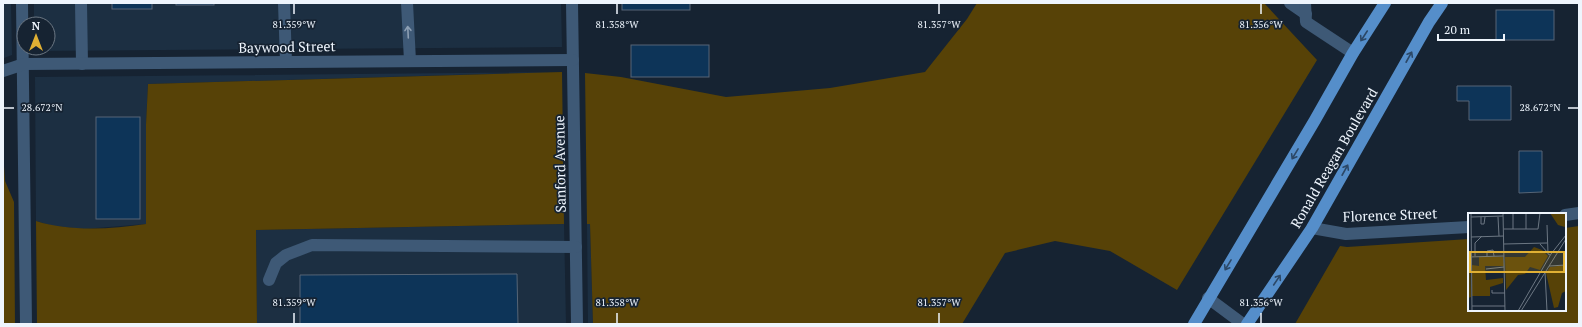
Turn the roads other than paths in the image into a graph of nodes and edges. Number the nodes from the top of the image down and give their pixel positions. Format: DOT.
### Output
graph roads {
  1 [pos="22,3"];
  2 [pos="81,3"];
  3 [pos="284,3"];
  4 [pos="407,3"];
  5 [pos="572,3"];
  6 [pos="1290,3"];
  7 [pos="1386,3"];
  8 [pos="1442,3"];
  9 [pos="1306,8"];
  10 [pos="1353,54"];
  11 [pos="573,60"];
  12 [pos="410,61"];
  13 [pos="286,62"];
  14 [pos="24,64"];
  15 [pos="82,64"];
  16 [pos="3,71"];
  17 [pos="1579,213"];
  18 [pos="1566,215"];
  19 [pos="1468,226"];
  20 [pos="1312,228"];
  21 [pos="576,247"];
  22 [pos="269,280"];
  23 [pos="1208,298"];
  24 [pos="26,324"];
  25 [pos="577,324"];
  26 [pos="1194,324"];
  27 [pos="1243,324"];
  28 [pos="1247,324"];
  1 -- 14 [label="street"];
  2 -- 15 [label="street"];
  3 -- 13 [label="street"];
  12 -- 4 [label="street, one-way"];
  5 -- 11 [label="street, Sanford Avenue"];
  6 -- 9 [label="street"];
  7 -- 10 [label="main road, one-way"];
  20 -- 8 [label="main road, Ronald Reagan Boulevard, one-way"];
  9 -- 10 [label="street"];
  10 -- 23 [label="main road, one-way"];
  11 -- 12 [label="street, Baywood Street"];
  11 -- 21 [label="street, Sanford Avenue"];
  12 -- 13 [label="street, Baywood Street"];
  13 -- 15 [label="street, Baywood Street"];
  14 -- 15 [label="street, Baywood Street"];
  14 -- 16 [label="street, Baywood Street"];
  14 -- 24 [label="street"];
  17 -- 18 [label="street"];
  19 -- 20 [label="street, Florence Street"];
  28 -- 20 [label="main road, Ronald Reagan Boulevard, one-way"];
  21 -- 22 [label="street"];
  21 -- 25 [label="street, Sanford Avenue"];
  23 -- 26 [label="main road"];
  23 -- 27 [label="street"];
}
